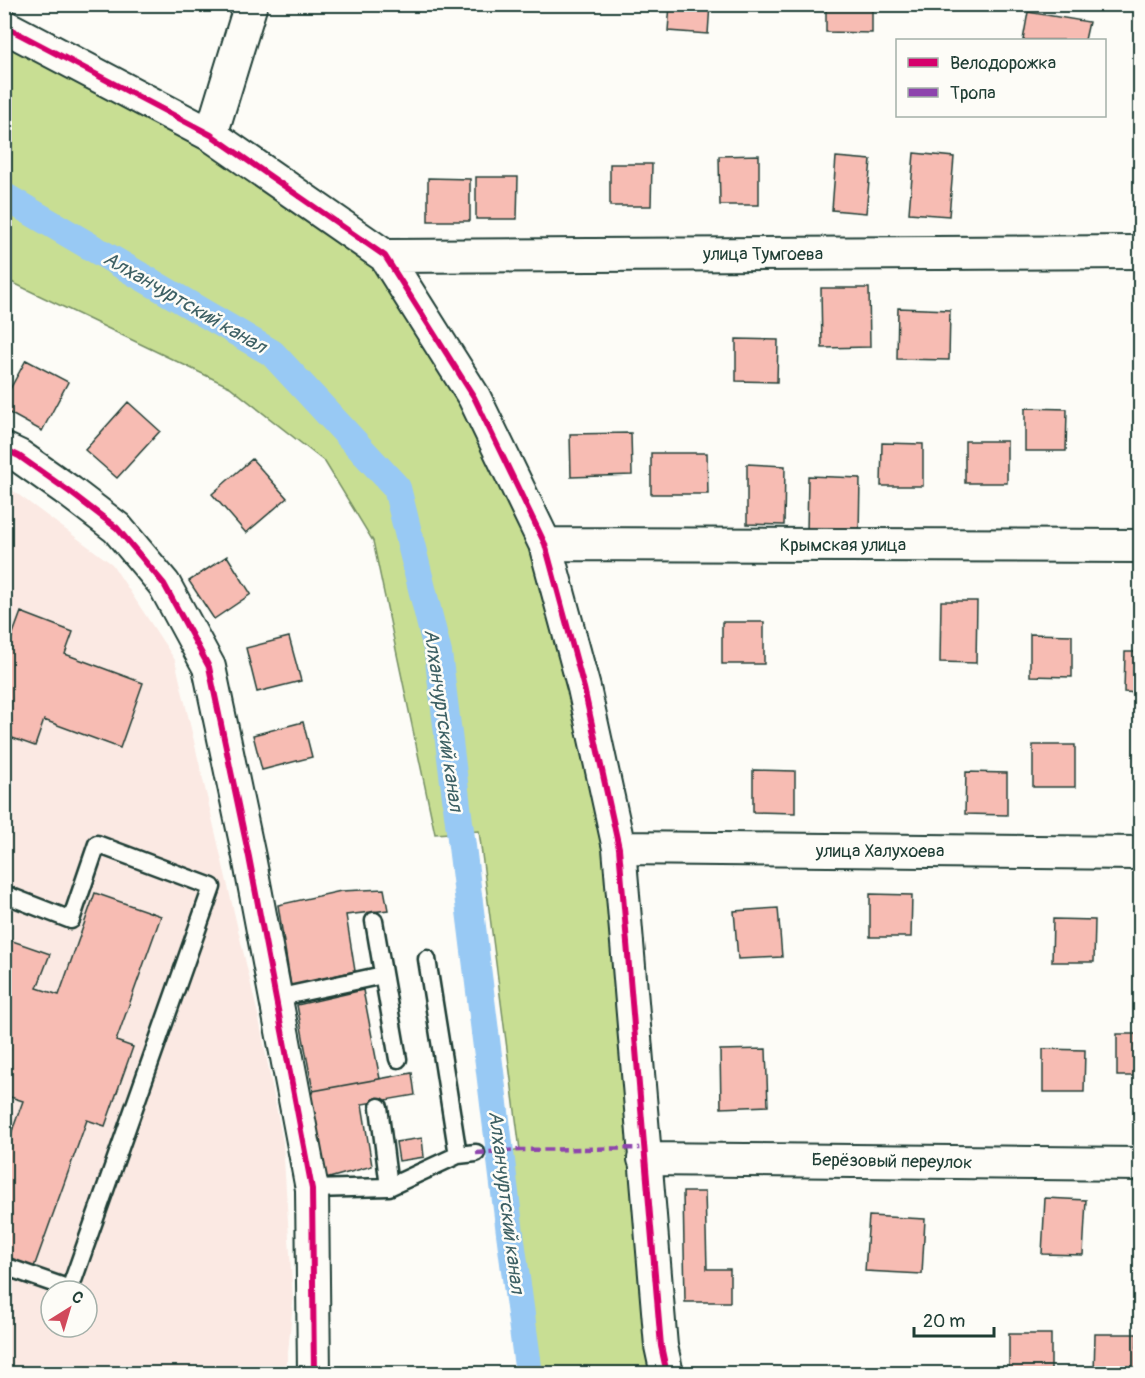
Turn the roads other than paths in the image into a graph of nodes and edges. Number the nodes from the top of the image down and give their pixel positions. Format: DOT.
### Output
graph roads {
  1 [pos="251,4"];
  2 [pos="4,26"];
  3 [pos="211,135"];
  4 [pos="1140,252"];
  5 [pos="385,256"];
  6 [pos="4,449"];
  7 [pos="545,544"];
  8 [pos="1140,546"];
  9 [pos="619,848"];
  10 [pos="1140,853"];
  11 [pos="4,894"];
  12 [pos="374,921"];
  13 [pos="427,959"];
  14 [pos="383,975"];
  15 [pos="276,998"];
  16 [pos="398,1059"];
  17 [pos="380,1107"];
  18 [pos="476,1153"];
  19 [pos="458,1155"];
  20 [pos="644,1159"];
  21 [pos="1140,1164"];
  22 [pos="389,1187"];
  23 [pos="312,1189"];
  24 [pos="4,1266"];
  25 [pos="314,1374"];
  26 [pos="667,1374"];
  1 -- 3 [label="street"];
  2 -- 3 [label="street"];
  3 -- 5 [label="street"];
  4 -- 5 [label="street, улица Тумгоева"];
  5 -- 7 [label="street"];
  6 -- 15 [label="street"];
  7 -- 8 [label="street, Крымская улица"];
  7 -- 9 [label="street"];
  9 -- 10 [label="street, улица Халухоева"];
  9 -- 20 [label="street"];
  11 -- 24 [label="lane"];
  12 -- 14 [label="lane"];
  13 -- 19 [label="lane"];
  14 -- 15 [label="lane"];
  14 -- 16 [label="lane"];
  15 -- 23 [label="street"];
  17 -- 22 [label="lane"];
  18 -- 19 [label="lane"];
  19 -- 22 [label="lane"];
  20 -- 21 [label="street, Берёзовый переулок"];
  20 -- 26 [label="street"];
  22 -- 23 [label="lane"];
  23 -- 25 [label="street"];
}
